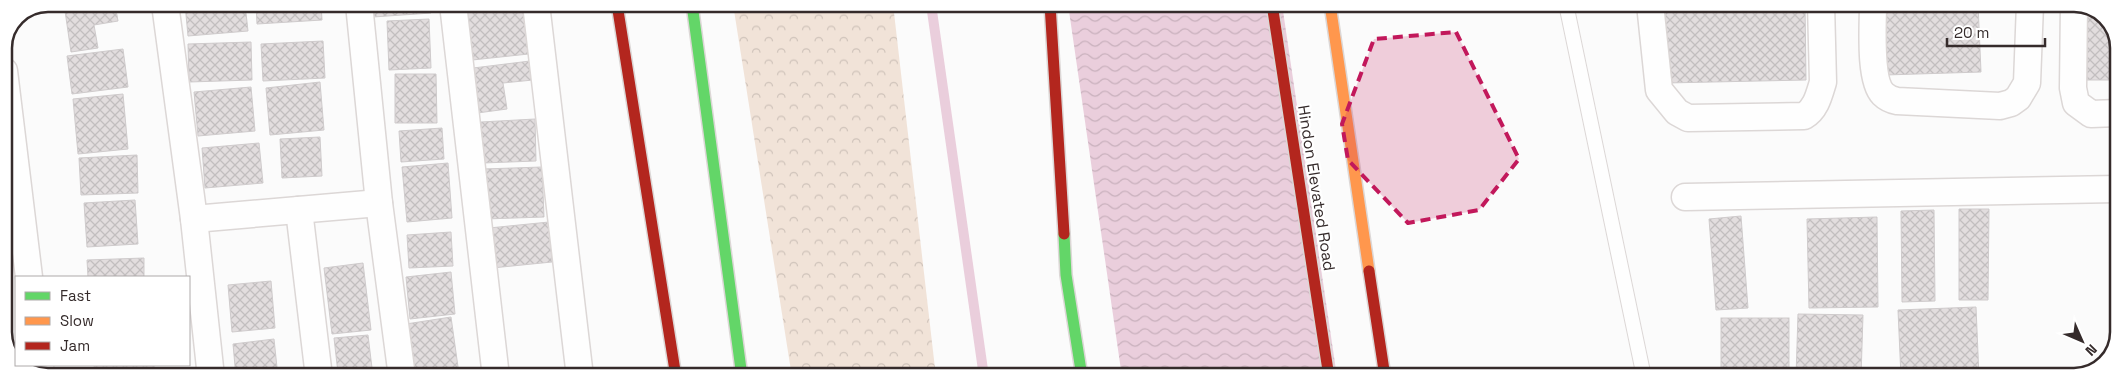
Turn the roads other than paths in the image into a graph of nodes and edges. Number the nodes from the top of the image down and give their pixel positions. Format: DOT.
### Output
graph roads {
  1 [pos="166,13"];
  2 [pos="360,13"];
  3 [pos="454,13"];
  4 [pos="537,13"];
  5 [pos="618,13"];
  6 [pos="693,13"];
  7 [pos="1051,13"];
  8 [pos="1273,13"];
  9 [pos="1331,13"];
  10 [pos="1568,13"];
  11 [pos="1651,13"];
  12 [pos="1821,13"];
  13 [pos="1873,13"];
  14 [pos="2030,13"];
  15 [pos="2074,13"];
  16 [pos="2109,113"];
  17 [pos="12,140"];
  18 [pos="2109,189"];
  19 [pos="1686,197"];
  20 [pos="379,203"];
  21 [pos="299,210"];
  22 [pos="194,219"];
  23 [pos="29,276"];
  24 [pos="210,368"];
  25 [pos="318,368"];
  26 [pos="401,368"];
  27 [pos="495,368"];
  28 [pos="579,368"];
  29 [pos="675,368"];
  30 [pos="741,368"];
  31 [pos="1081,368"];
  32 [pos="1328,368"];
  33 [pos="1384,368"];
  34 [pos="1642,368"];
  1 -- 22 [label="street"];
  2 -- 20 [label="street"];
  3 -- 27 [label="street"];
  4 -- 28 [label="street"];
  5 -- 29 [label="main road"];
  6 -- 30 [label="main road"];
  7 -- 31 [label="main road"];
  8 -- 32 [label="main road, Hindon Elevated Road"];
  9 -- 33 [label="main road"];
  10 -- 34 [label="lane"];
  11 -- 12 [label="street"];
  13 -- 14 [label="street"];
  15 -- 16 [label="street"];
  17 -- 23 [label="street"];
  18 -- 19 [label="street"];
  20 -- 21 [label="street"];
  20 -- 26 [label="street"];
  21 -- 22 [label="street"];
  21 -- 25 [label="street"];
  22 -- 24 [label="street"];
}
